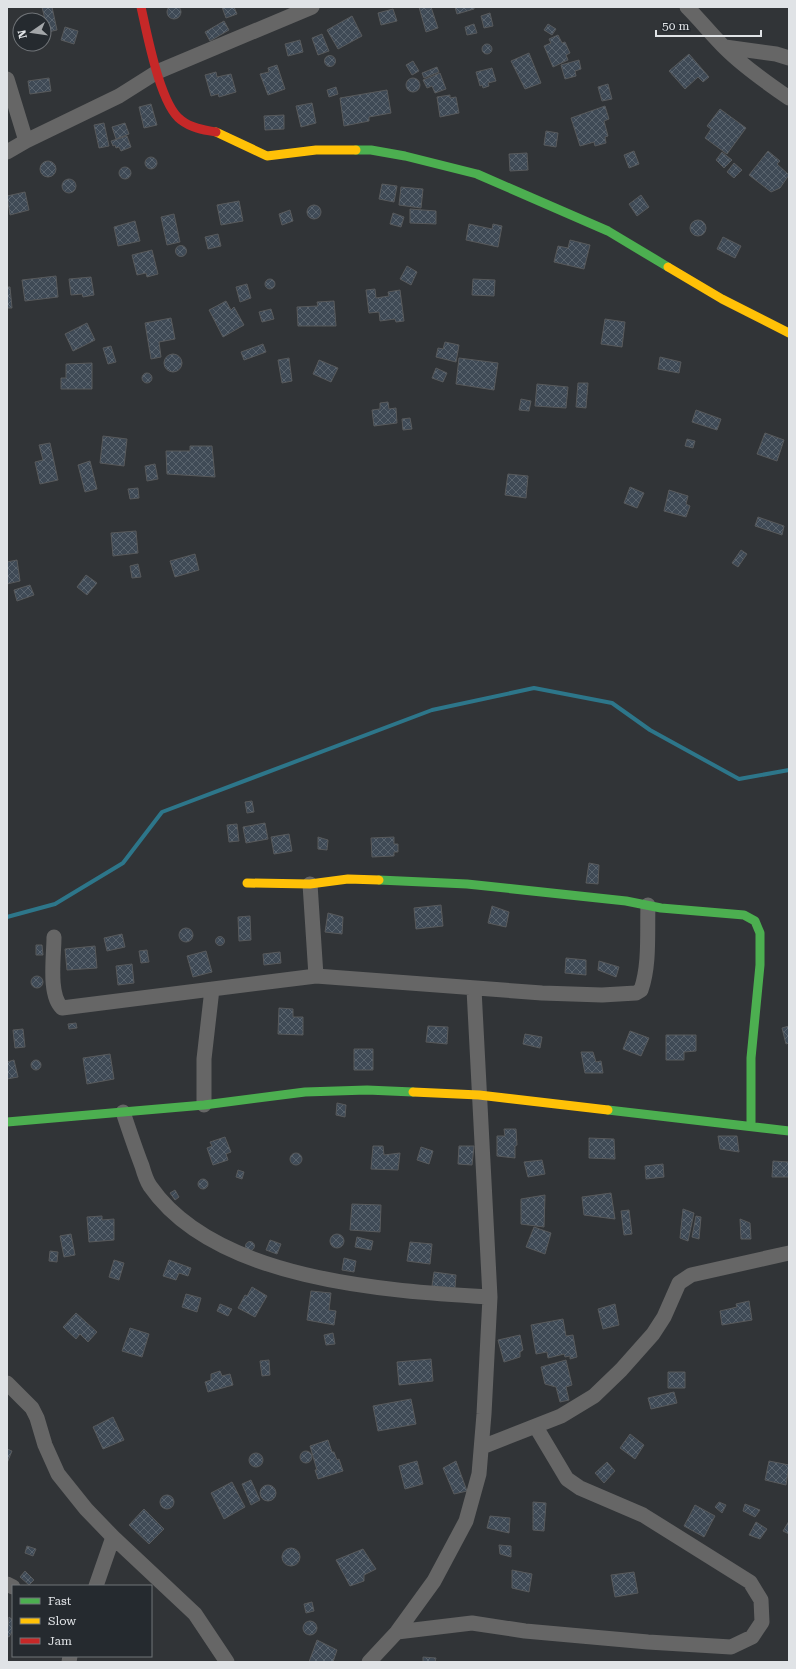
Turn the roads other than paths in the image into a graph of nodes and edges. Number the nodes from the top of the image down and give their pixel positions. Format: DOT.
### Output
graph roads {
  1 [pos="140,7"];
  2 [pos="312,7"];
  3 [pos="686,7"];
  4 [pos="725,48"];
  5 [pos="789,58"];
  6 [pos="156,72"];
  7 [pos="7,79"];
  8 [pos="789,98"];
  9 [pos="26,141"];
  10 [pos="7,152"];
  11 [pos="789,333"];
  12 [pos="247,883"];
  13 [pos="310,884"];
  14 [pos="648,905"];
  15 [pos="54,937"];
  16 [pos="316,976"];
  17 [pos="212,989"];
  18 [pos="474,989"];
  19 [pos="479,1095"];
  20 [pos="204,1105"];
  21 [pos="123,1112"];
  22 [pos="7,1122"];
  23 [pos="751,1126"];
  24 [pos="789,1131"];
  25 [pos="789,1253"];
  26 [pos="490,1297"];
  27 [pos="7,1383"];
  28 [pos="536,1427"];
  29 [pos="482,1447"];
  30 [pos="113,1537"];
  31 [pos="96,1585"];
  32 [pos="397,1632"];
  33 [pos="227,1662"];
  34 [pos="369,1662"];
  1 -- 6 [label="street"];
  2 -- 6 [label="street"];
  3 -- 4 [label="street"];
  4 -- 5 [label="street"];
  4 -- 8 [label="street"];
  6 -- 9 [label="street"];
  6 -- 11 [label="street"];
  7 -- 9 [label="street"];
  9 -- 10 [label="street"];
  12 -- 13 [label="street"];
  13 -- 14 [label="street"];
  13 -- 16 [label="street"];
  14 -- 18 [label="street"];
  14 -- 23 [label="street"];
  15 -- 17 [label="street"];
  16 -- 17 [label="street"];
  16 -- 18 [label="street"];
  17 -- 20 [label="street"];
  18 -- 19 [label="street"];
  19 -- 20 [label="street"];
  19 -- 23 [label="street"];
  19 -- 26 [label="street"];
  20 -- 21 [label="street"];
  21 -- 22 [label="street"];
  21 -- 26 [label="street"];
  23 -- 24 [label="street"];
  25 -- 28 [label="street"];
  26 -- 29 [label="street"];
  27 -- 30 [label="street"];
  28 -- 29 [label="street"];
  28 -- 32 [label="street"];
  29 -- 32 [label="street"];
  30 -- 31 [label="street"];
  30 -- 33 [label="street"];
  32 -- 34 [label="street"];
}
